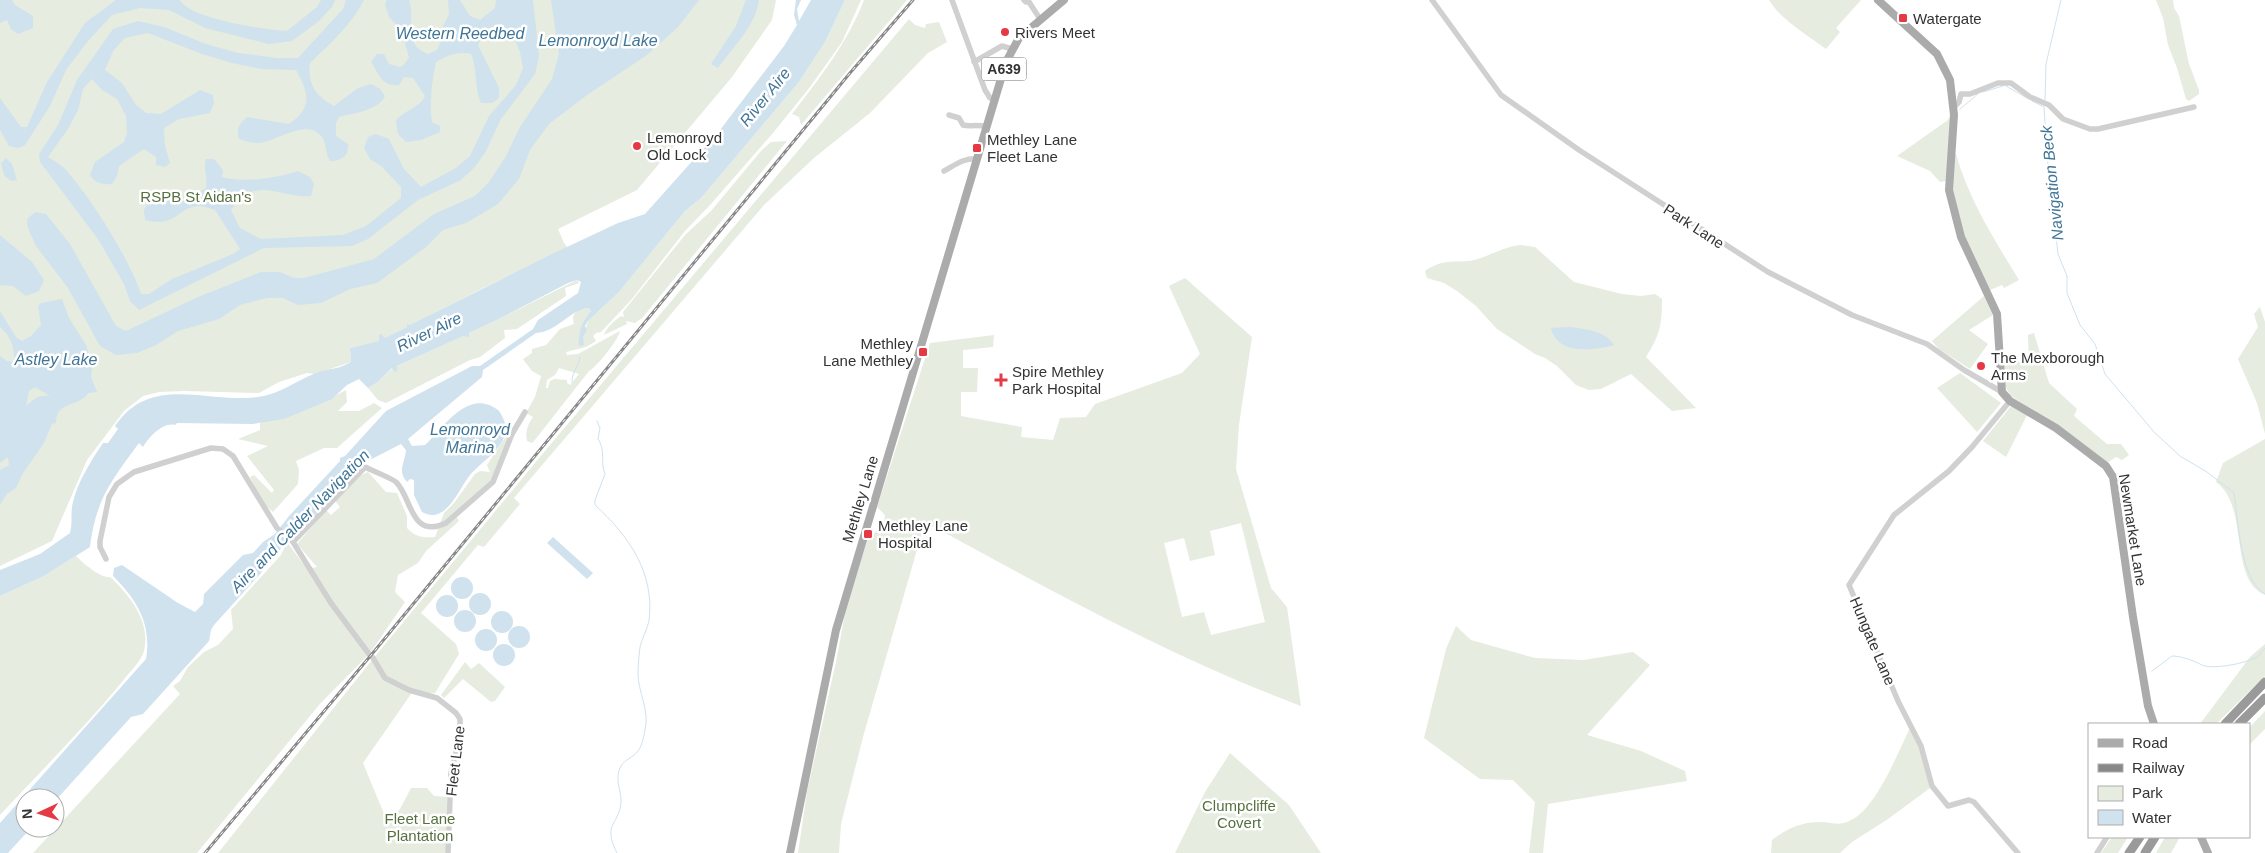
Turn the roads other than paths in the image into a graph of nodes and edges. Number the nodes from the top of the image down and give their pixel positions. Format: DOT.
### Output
graph roads {
  1 [pos="952,0"];
  2 [pos="1024,0"];
  3 [pos="1064,0"];
  4 [pos="1432,0"];
  5 [pos="1878,0"];
  6 [pos="1040,19"];
  7 [pos="1012,48"];
  8 [pos="974,62"];
  9 [pos="1952,88"];
  10 [pos="1961,94"];
  11 [pos="995,99"];
  12 [pos="2194,107"];
  13 [pos="1953,108"];
  14 [pos="949,115"];
  15 [pos="987,128"];
  16 [pos="978,160"];
  17 [pos="944,171"];
  18 [pos="2002,392"];
  19 [pos="2010,401"];
  20 [pos="525,412"];
  21 [pos="291,540"];
  22 [pos="106,558"];
  23 [pos="2265,682"];
  24 [pos="2265,698"];
  25 [pos="2154,723"];
  26 [pos="2226,723"];
  27 [pos="2240,723"];
  28 [pos="2106,838"];
  29 [pos="2139,838"];
  30 [pos="2154,838"];
  31 [pos="2201,838"];
  32 [pos="448,853"];
  33 [pos="790,853"];
  34 [pos="2018,853"];
  35 [pos="2097,853"];
  36 [pos="2129,853"];
  37 [pos="2145,853"];
  38 [pos="2208,853"];
  1 -- 8 [label="street"];
  2 -- 6 [label="street"];
  3 -- 6 [label="main road, A639"];
  4 -- 18 [label="street, Park Lane"];
  5 -- 9 [label="main road"];
  6 -- 7 [label="main road, A639"];
  7 -- 8 [label="street"];
  7 -- 11 [label="main road, A639"];
  8 -- 11 [label="street"];
  9 -- 10 [label="street"];
  9 -- 13 [label="main road"];
  10 -- 12 [label="street"];
  10 -- 13 [label="street"];
  11 -- 15 [label="main road, A639"];
  13 -- 18 [label="main road"];
  14 -- 15 [label="street"];
  15 -- 16 [label="main road, A639"];
  16 -- 17 [label="street"];
  16 -- 33 [label="main road, Methley Lane / A639"];
  18 -- 19 [label="main road, Newmarket Lane"];
  19 -- 25 [label="main road, Newmarket Lane"];
  19 -- 34 [label="street, Hungate Lane"];
  20 -- 21 [label="street"];
  21 -- 22 [label="street, Fleet Lane"];
  21 -- 32 [label="street, Fleet Lane"];
  23 -- 26 [label="highway"];
  24 -- 27 [label="highway"];
  28 -- 35 [label="street"];
  29 -- 36 [label="highway"];
  30 -- 37 [label="highway"];
  31 -- 38 [label="main road"];
}
